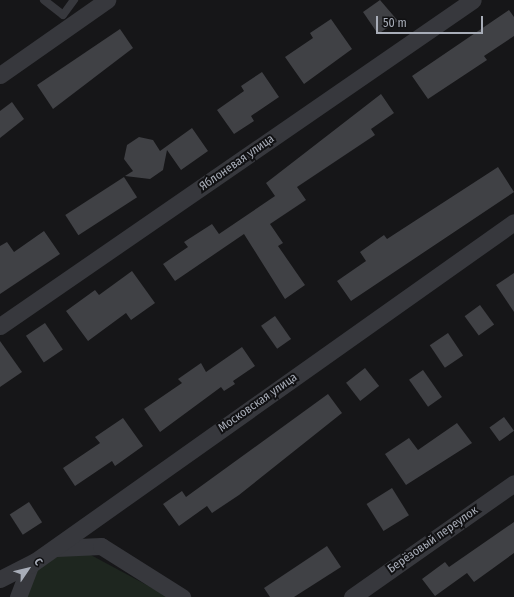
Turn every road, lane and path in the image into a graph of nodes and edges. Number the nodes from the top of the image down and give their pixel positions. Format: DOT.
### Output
graph roads {
  1 [pos="44,0"];
  2 [pos="74,0"];
  3 [pos="107,0"];
  4 [pos="473,0"];
  5 [pos="0,75"];
  6 [pos="514,222"];
  7 [pos="0,326"];
  8 [pos="514,483"];
  9 [pos="30,564"];
  10 [pos="0,579"];
  11 [pos="18,597"];
  12 [pos="182,597"];
  13 [pos="352,597"];
  1 -- 2 [label="lane"];
  3 -- 5 [label="street"];
  4 -- 7 [label="street, Яблоневая улица"];
  6 -- 9 [label="street, Московская улица"];
  8 -- 13 [label="street, Берёзовый переулок"];
  9 -- 10 [label="street"];
  9 -- 11 [label="street"];
  9 -- 12 [label="street"];
}
